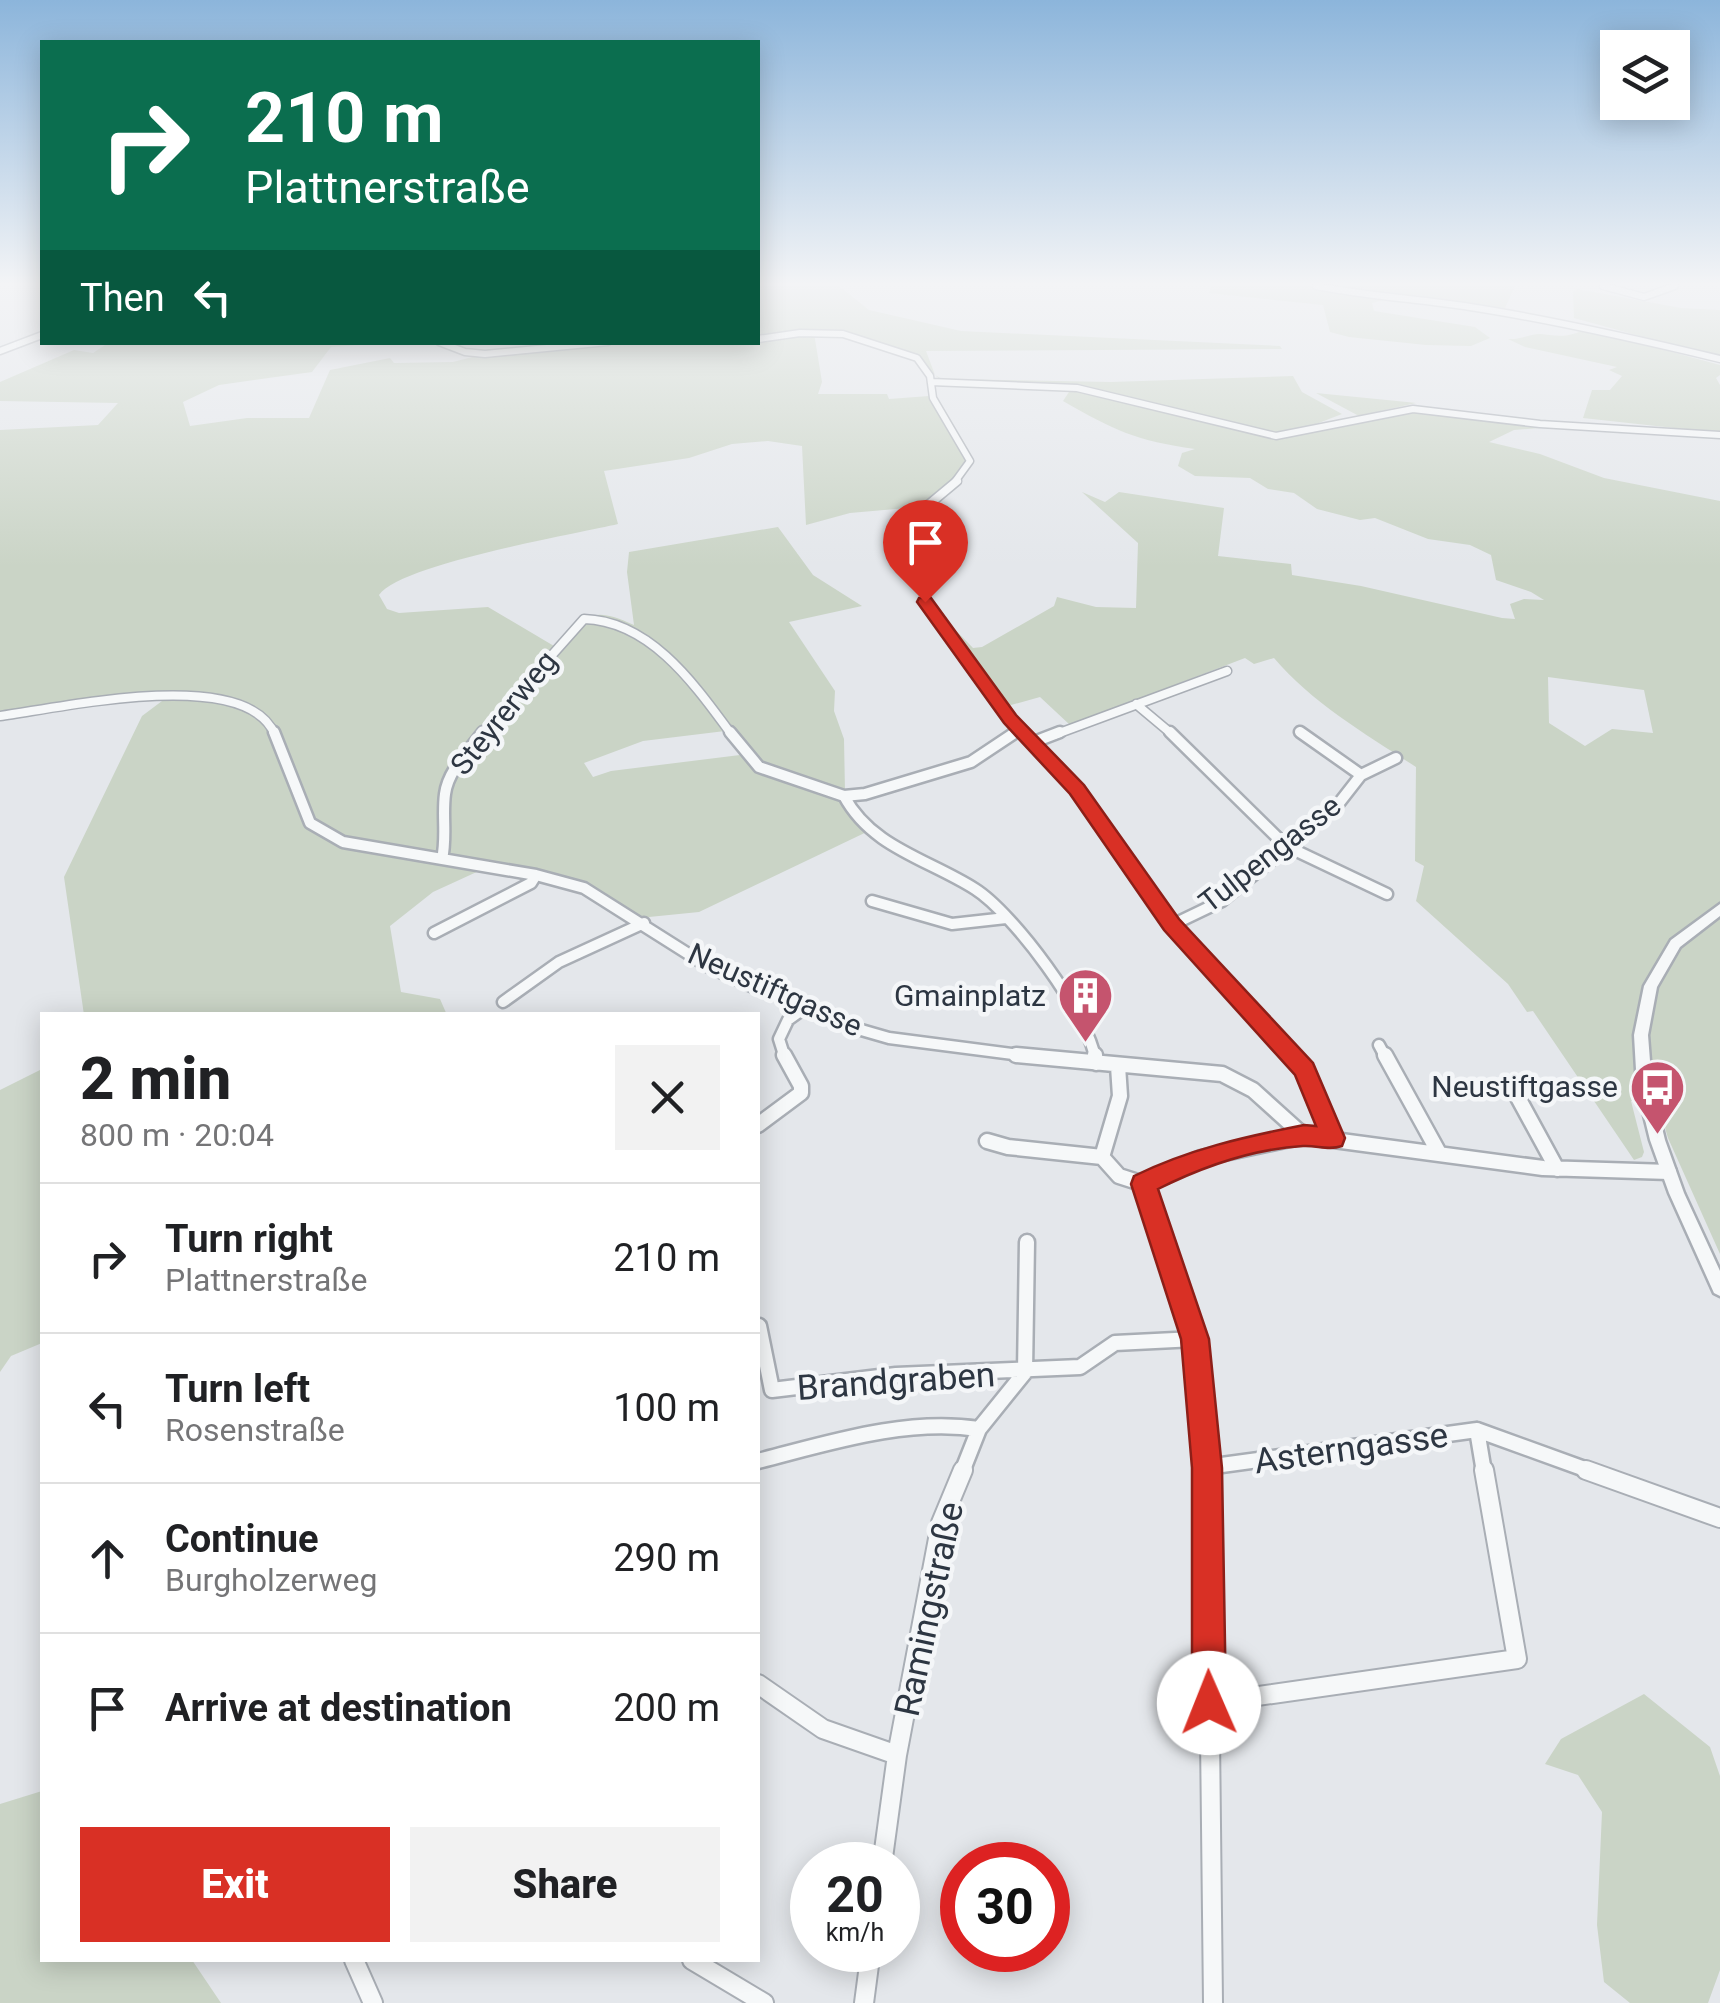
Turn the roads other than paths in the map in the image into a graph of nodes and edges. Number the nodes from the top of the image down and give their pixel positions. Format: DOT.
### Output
graph roads {
  1 [pos="931,382"];
  2 [pos="1720,435"];
  3 [pos="1227,671"];
  4 [pos="1136,704"];
  5 [pos="0,716"];
  6 [pos="1019,730"];
  7 [pos="1300,732"];
  8 [pos="1034,742"];
  9 [pos="1396,758"];
  10 [pos="1361,774"];
  11 [pos="844,796"];
  12 [pos="1286,846"];
  13 [pos="442,859"];
  14 [pos="536,875"];
  15 [pos="1386,894"];
  16 [pos="872,901"];
  17 [pos="1720,909"];
  18 [pos="1006,918"];
  19 [pos="644,923"];
  20 [pos="1172,925"];
  21 [pos="434,933"];
  22 [pos="503,1002"];
  23 [pos="806,1007"];
  24 [pos="1380,1045"];
  25 [pos="1096,1064"];
  26 [pos="1118,1066"];
  27 [pos="1515,1092"];
  28 [pos="760,1124"];
  29 [pos="1304,1136"];
  30 [pos="1333,1138"];
  31 [pos="987,1141"];
  32 [pos="1439,1153"];
  33 [pos="1102,1157"];
  34 [pos="1557,1169"];
  35 [pos="1670,1172"];
  36 [pos="1144,1184"];
  37 [pos="1026,1242"];
  38 [pos="1720,1288"];
  39 [pos="760,1331"];
  40 [pos="1195,1339"];
  41 [pos="1025,1372"];
  42 [pos="979,1428"];
  43 [pos="1477,1430"];
  44 [pos="760,1461"];
  45 [pos="1207,1468"];
  46 [pos="1720,1518"];
  47 [pos="760,1685"];
  48 [pos="1209,1703"];
  49 [pos="897,1755"];
  50 [pos="885,1842"];
  51 [pos="355,1962"];
  52 [pos="695,1962"];
  53 [pos="868,1972"];
  54 [pos="374,2003"];
  55 [pos="764,2003"];
  56 [pos="864,2003"];
  57 [pos="1213,2003"];
  1 -- 2 [label="street"];
  1 -- 6 [label="street"];
  3 -- 4 [label="street"];
  4 -- 8 [label="street"];
  4 -- 12 [label="street"];
  5 -- 13 [label="street"];
  6 -- 8 [label="street"];
  6 -- 11 [label="street"];
  7 -- 10 [label="street, Tulpengasse"];
  8 -- 20 [label="street"];
  9 -- 10 [label="street, Tulpengasse"];
  10 -- 12 [label="street, Tulpengasse"];
  11 -- 13 [label="street, Steyrerweg"];
  11 -- 18 [label="street"];
  12 -- 15 [label="street"];
  12 -- 20 [label="street, Tulpengasse"];
  13 -- 14 [label="street, Neustiftgasse"];
  14 -- 19 [label="street, Neustiftgasse"];
  14 -- 21 [label="street"];
  16 -- 18 [label="street"];
  17 -- 35 [label="street"];
  18 -- 25 [label="street"];
  19 -- 22 [label="street"];
  19 -- 23 [label="street, Neustiftgasse"];
  20 -- 30 [label="street"];
  23 -- 25 [label="street, Neustiftgasse"];
  23 -- 28 [label="street"];
  24 -- 32 [label="street"];
  25 -- 26 [label="street, Neustiftgasse"];
  26 -- 29 [label="street, Neustiftgasse"];
  26 -- 33 [label="street"];
  27 -- 34 [label="street"];
  29 -- 30 [label="street"];
  29 -- 36 [label="street"];
  30 -- 32 [label="street"];
  31 -- 33 [label="street"];
  32 -- 34 [label="street"];
  33 -- 36 [label="street"];
  34 -- 35 [label="street"];
  35 -- 38 [label="street"];
  36 -- 40 [label="street"];
  37 -- 41 [label="street"];
  39 -- 41 [label="street, Brandgraben"];
  40 -- 41 [label="street"];
  40 -- 45 [label="street"];
  41 -- 42 [label="street, Ramingstraße"];
  42 -- 44 [label="street"];
  42 -- 49 [label="street, Ramingstraße"];
  43 -- 45 [label="street, Asterngasse"];
  43 -- 46 [label="street, Asterngasse"];
  43 -- 48 [label="street"];
  45 -- 48 [label="street"];
  47 -- 49 [label="street"];
  48 -- 57 [label="street"];
  49 -- 50 [label="street, Ramingstraße"];
  51 -- 54 [label="street"];
  52 -- 55 [label="street"];
  53 -- 56 [label="street"];
}
